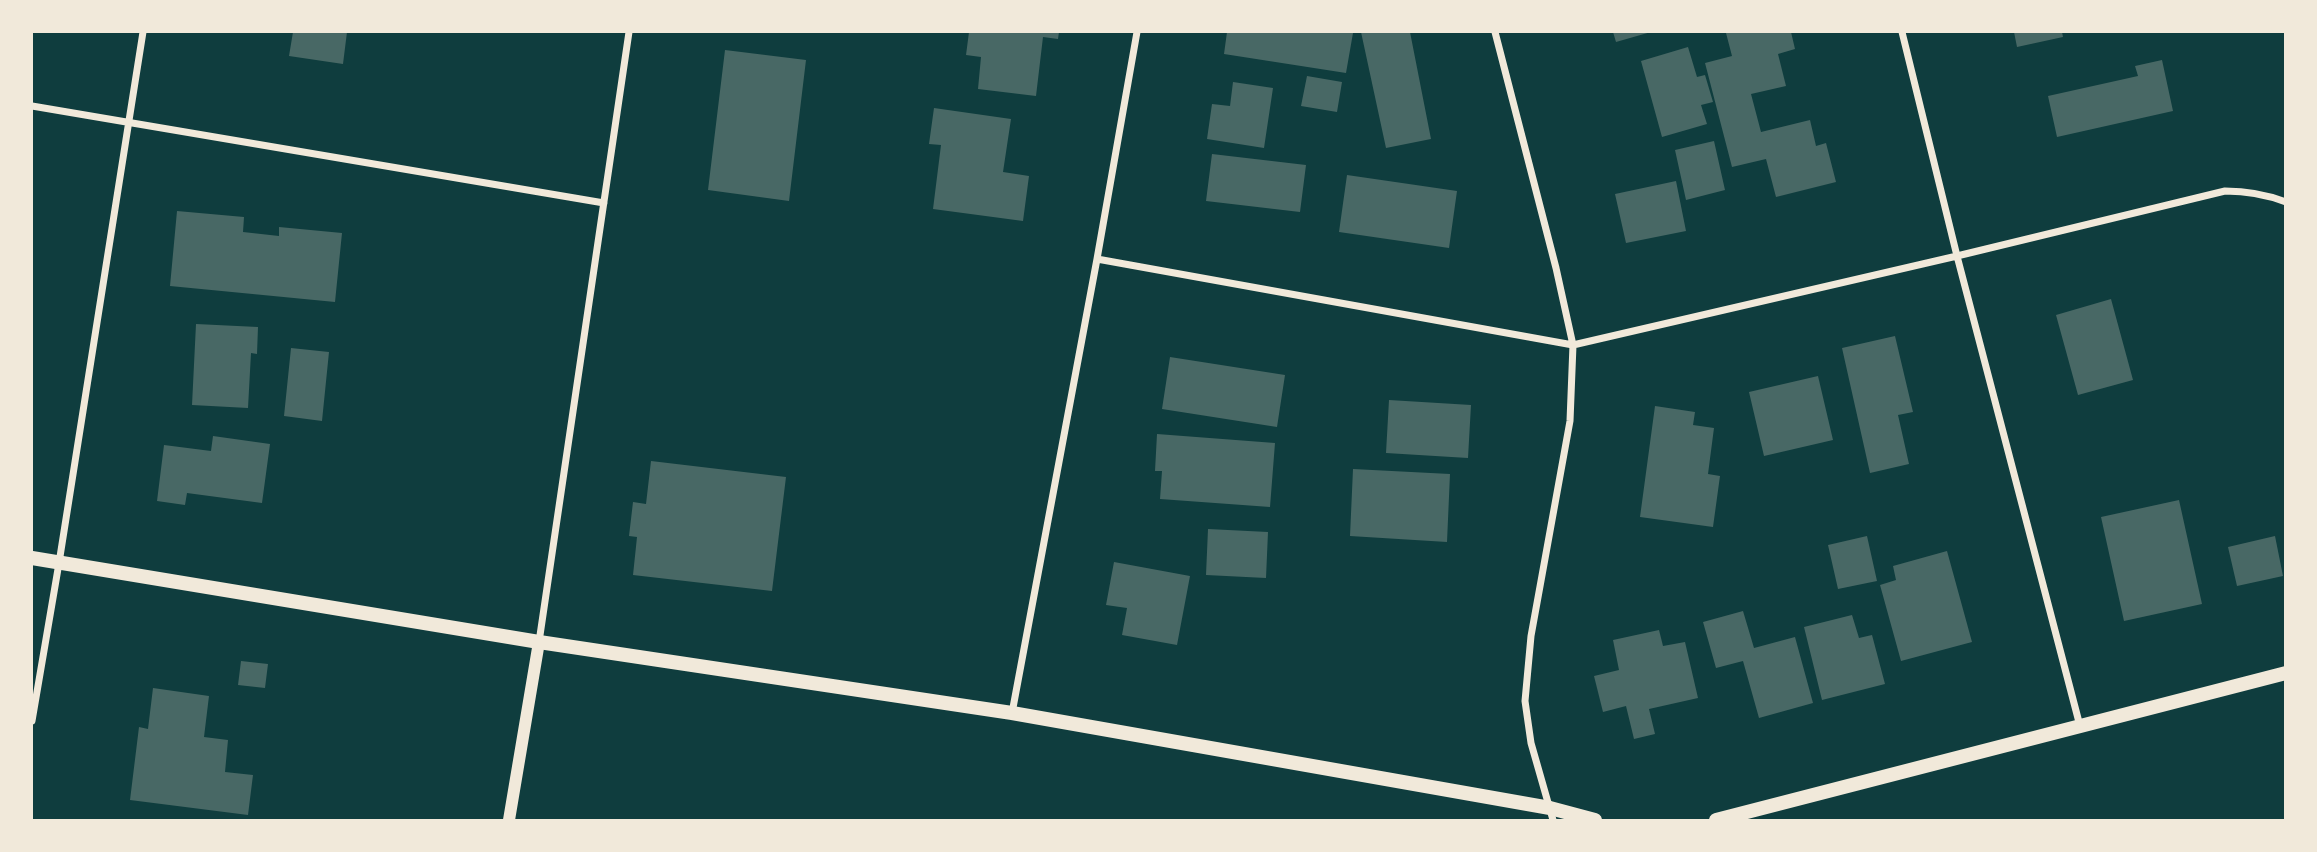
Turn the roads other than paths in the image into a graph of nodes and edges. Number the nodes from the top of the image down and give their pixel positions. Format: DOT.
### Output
graph roads {
  1 [pos="143,32"];
  2 [pos="629,32"];
  3 [pos="1137,32"];
  4 [pos="1495,32"];
  5 [pos="1902,32"];
  6 [pos="32,106"];
  7 [pos="128,122"];
  8 [pos="2286,202"];
  9 [pos="604,203"];
  10 [pos="1957,256"];
  11 [pos="1097,259"];
  12 [pos="1573,345"];
  13 [pos="32,558"];
  14 [pos="59,563"];
  15 [pos="539,642"];
  16 [pos="2286,673"];
  17 [pos="1012,713"];
  18 [pos="32,722"];
  19 [pos="2080,727"];
  20 [pos="1551,814"];
  21 [pos="509,821"];
  22 [pos="1595,821"];
  23 [pos="1716,821"];
  1 -- 7 [label="street"];
  2 -- 9 [label="street"];
  3 -- 11 [label="street"];
  4 -- 12 [label="street"];
  5 -- 10 [label="street"];
  6 -- 7 [label="street"];
  7 -- 9 [label="street"];
  7 -- 14 [label="street"];
  8 -- 10 [label="street"];
  9 -- 15 [label="street"];
  10 -- 12 [label="street"];
  10 -- 19 [label="street"];
  11 -- 12 [label="street"];
  11 -- 17 [label="street"];
  12 -- 20 [label="street"];
  13 -- 14 [label="main road"];
  14 -- 15 [label="main road"];
  14 -- 18 [label="street"];
  15 -- 17 [label="main road"];
  15 -- 21 [label="street"];
  16 -- 19 [label="main road"];
  17 -- 20 [label="main road"];
  19 -- 23 [label="main road"];
  20 -- 22 [label="main road"];
}
